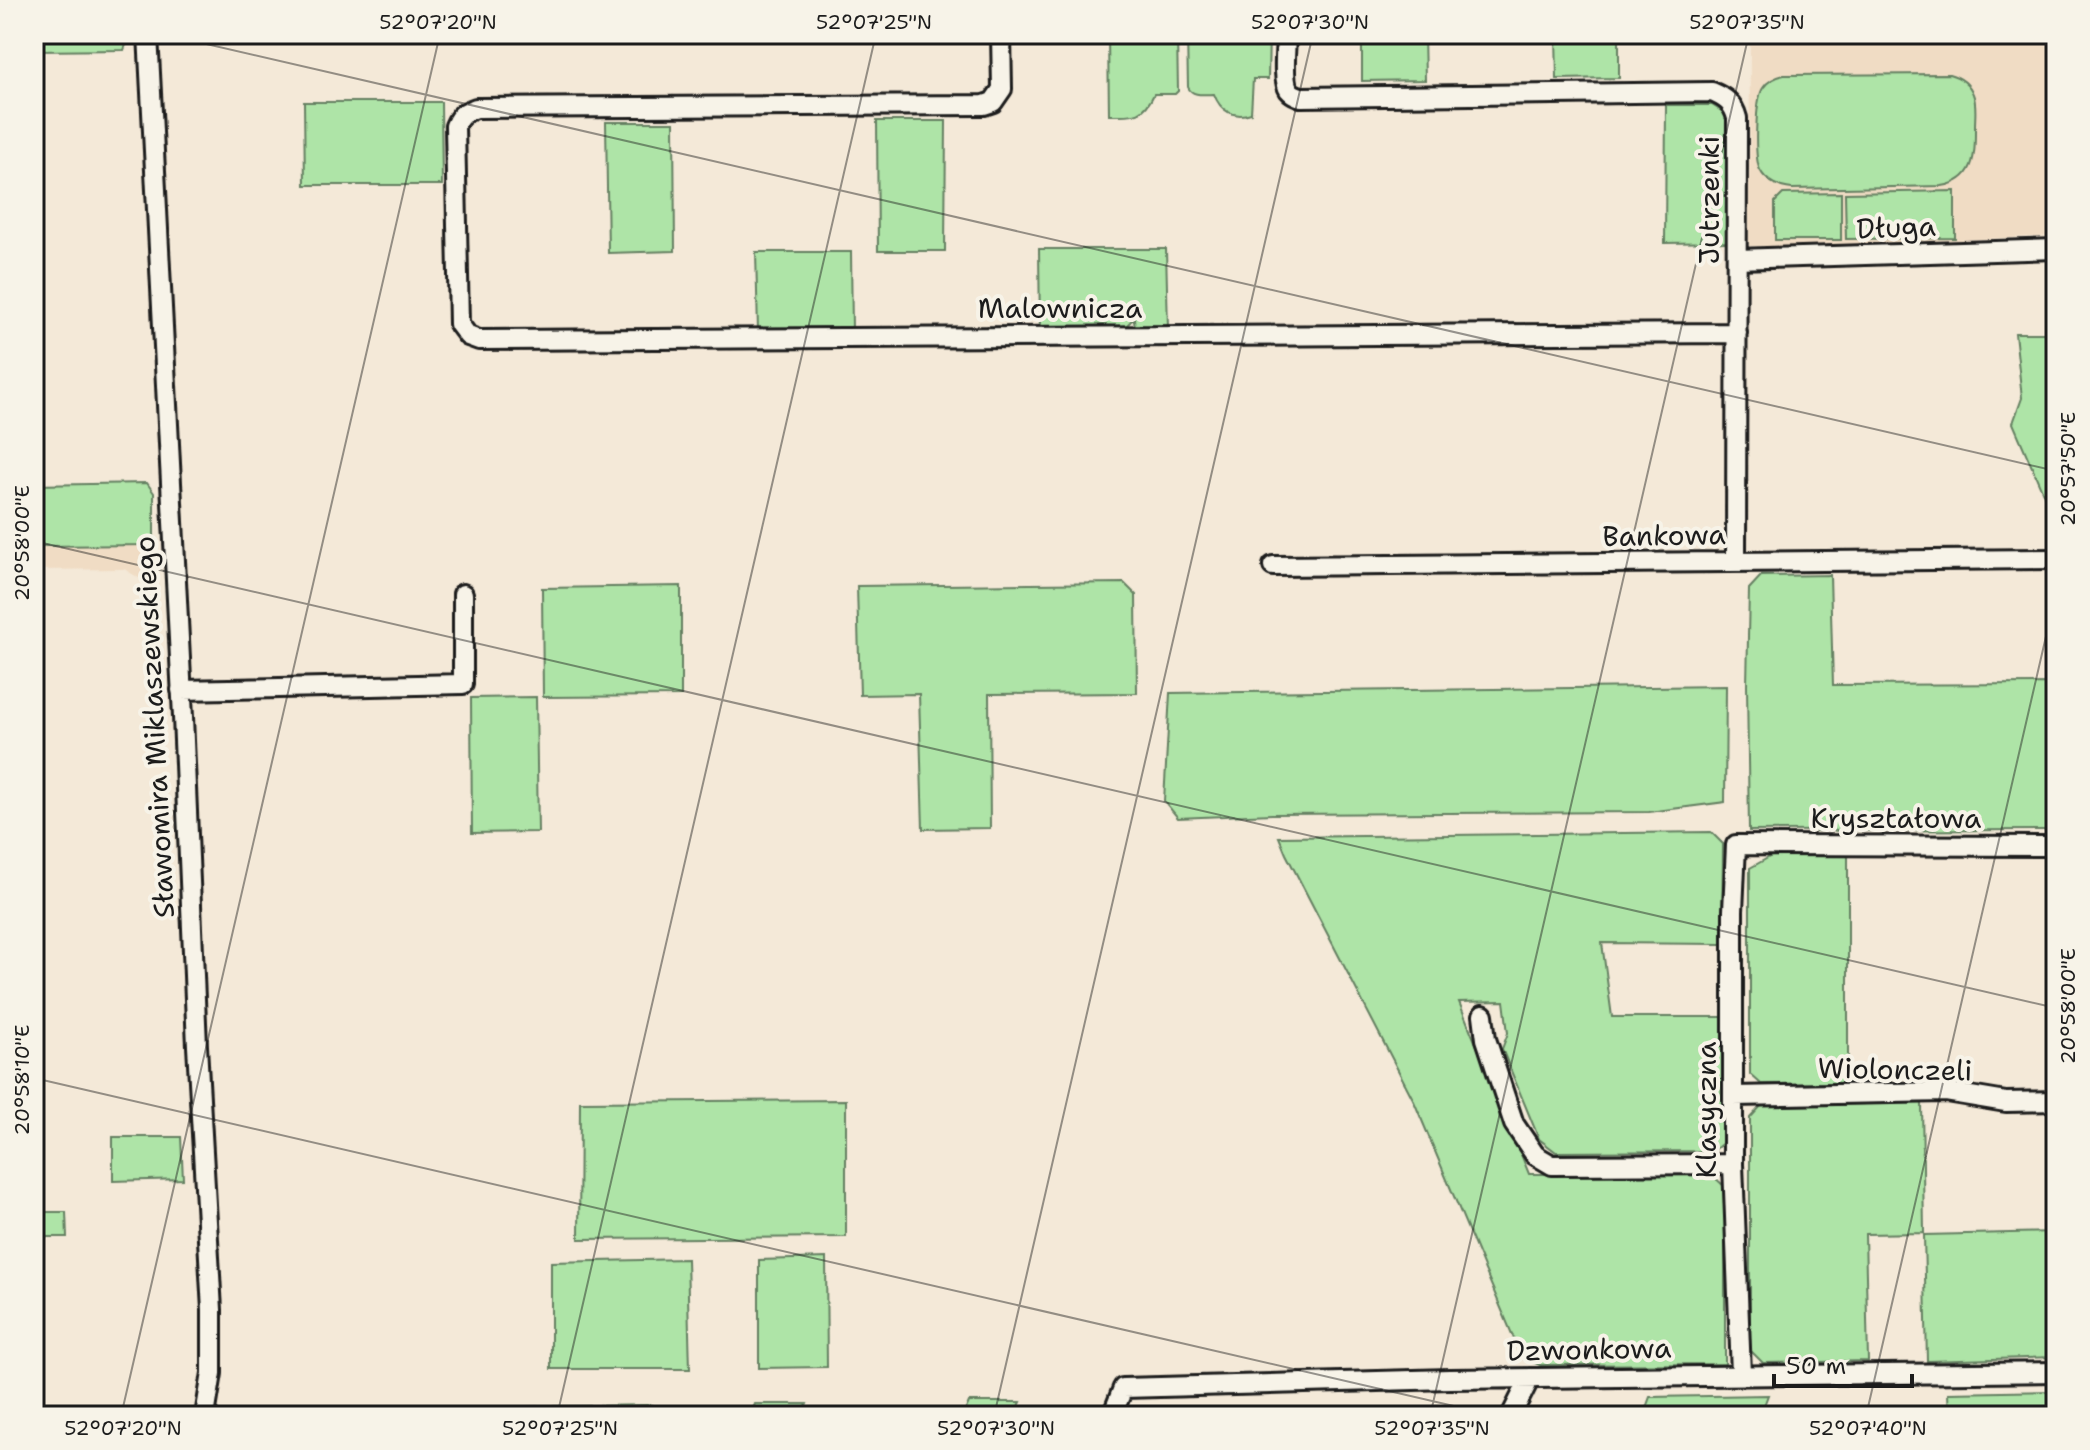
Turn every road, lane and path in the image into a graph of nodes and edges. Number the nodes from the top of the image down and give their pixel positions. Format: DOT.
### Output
graph roads {
  1 [pos="148,34"];
  2 [pos="1001,34"];
  3 [pos="1286,34"];
  4 [pos="2056,249"];
  5 [pos="1737,259"];
  6 [pos="1737,333"];
  7 [pos="2056,559"];
  8 [pos="1736,562"];
  9 [pos="1273,566"];
  10 [pos="463,594"];
  11 [pos="181,690"];
  12 [pos="1736,845"];
  13 [pos="2056,846"];
  14 [pos="1483,1015"];
  15 [pos="1733,1096"];
  16 [pos="2056,1101"];
  17 [pos="1733,1164"];
  18 [pos="2056,1372"];
  19 [pos="1741,1374"];
  20 [pos="1530,1378"];
  21 [pos="205,1416"];
  22 [pos="1112,1416"];
  23 [pos="1511,1416"];
  1 -- 11 [label="street, Sławomira Miklaszewskiego"];
  2 -- 6 [label="street, Malownicza"];
  3 -- 5 [label="street, Jutrzenki"];
  4 -- 5 [label="street, Długa"];
  5 -- 6 [label="street, Jutrzenki"];
  6 -- 8 [label="street, Jutrzenki"];
  7 -- 8 [label="street, Bankowa"];
  8 -- 9 [label="street, Bankowa"];
  10 -- 11 [label="street"];
  11 -- 21 [label="street, Sławomira Miklaszewskiego"];
  12 -- 13 [label="street, Kryształowa"];
  12 -- 15 [label="street, Klasyczna"];
  14 -- 17 [label="street"];
  15 -- 16 [label="street, Wiolonczeli"];
  15 -- 17 [label="street, Klasyczna"];
  17 -- 19 [label="street, Klasyczna"];
  18 -- 19 [label="street, Dzwonkowa"];
  19 -- 20 [label="street, Dzwonkowa"];
  20 -- 22 [label="street, Dzwonkowa"];
  20 -- 23 [label="street"];
}
